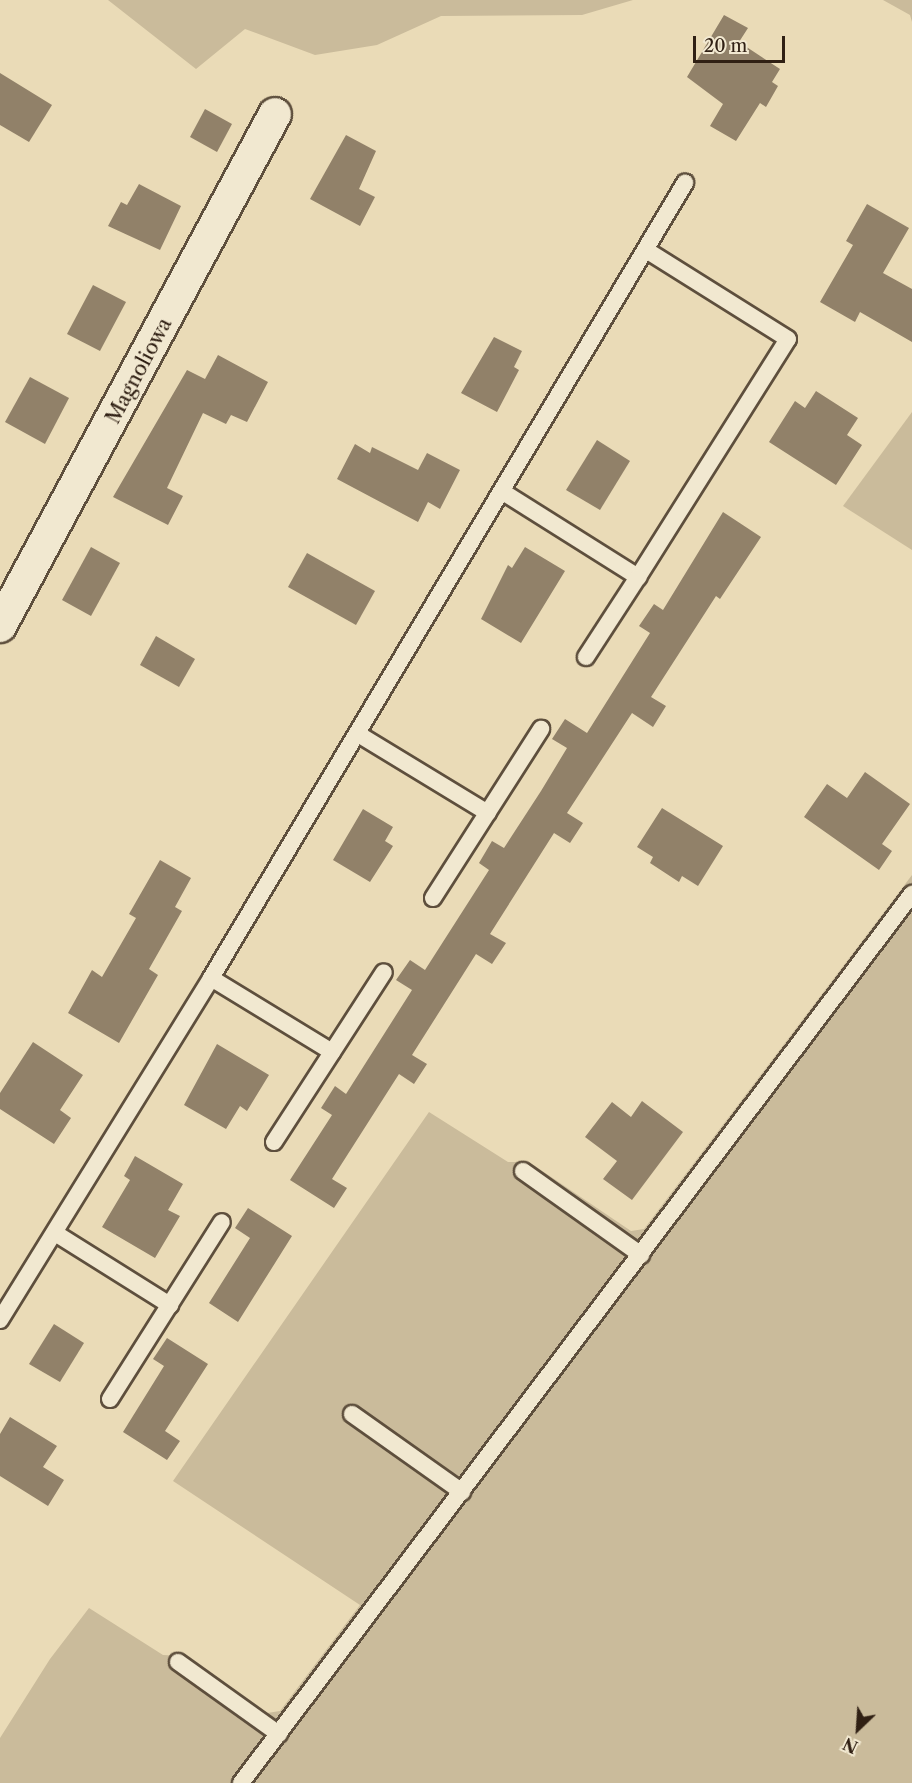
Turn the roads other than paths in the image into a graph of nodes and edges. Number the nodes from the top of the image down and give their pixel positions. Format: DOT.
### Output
graph roads {
  1 [pos="275,114"];
  2 [pos="685,183"];
  3 [pos="646,250"];
  4 [pos="503,492"];
  5 [pos="638,577"];
  6 [pos="0,626"];
  7 [pos="586,657"];
  8 [pos="541,729"];
  9 [pos="358,734"];
  10 [pos="488,813"];
  11 [pos="912,894"];
  12 [pos="433,898"];
  13 [pos="384,972"];
  14 [pos="211,978"];
  15 [pos="332,1052"];
  16 [pos="274,1142"];
  17 [pos="523,1171"];
  18 [pos="222,1222"];
  19 [pos="55,1233"];
  20 [pos="641,1255"];
  21 [pos="170,1305"];
  22 [pos="0,1320"];
  23 [pos="110,1399"];
  24 [pos="352,1414"];
  25 [pos="462,1492"];
  26 [pos="178,1662"];
  27 [pos="279,1734"];
  28 [pos="241,1783"];
  1 -- 6 [label="street, Magnoliowa"];
  2 -- 3 [label="lane"];
  3 -- 4 [label="lane"];
  3 -- 5 [label="lane"];
  4 -- 5 [label="lane"];
  4 -- 9 [label="lane"];
  5 -- 7 [label="lane"];
  8 -- 10 [label="lane"];
  9 -- 10 [label="lane"];
  9 -- 14 [label="lane"];
  10 -- 12 [label="lane"];
  11 -- 20 [label="lane"];
  13 -- 15 [label="lane"];
  14 -- 15 [label="lane"];
  14 -- 19 [label="lane"];
  15 -- 16 [label="lane"];
  17 -- 20 [label="lane"];
  18 -- 21 [label="lane"];
  19 -- 21 [label="lane"];
  19 -- 22 [label="lane"];
  20 -- 25 [label="lane"];
  21 -- 23 [label="lane"];
  24 -- 25 [label="lane"];
  25 -- 27 [label="lane"];
  26 -- 27 [label="lane"];
  27 -- 28 [label="lane"];
}
